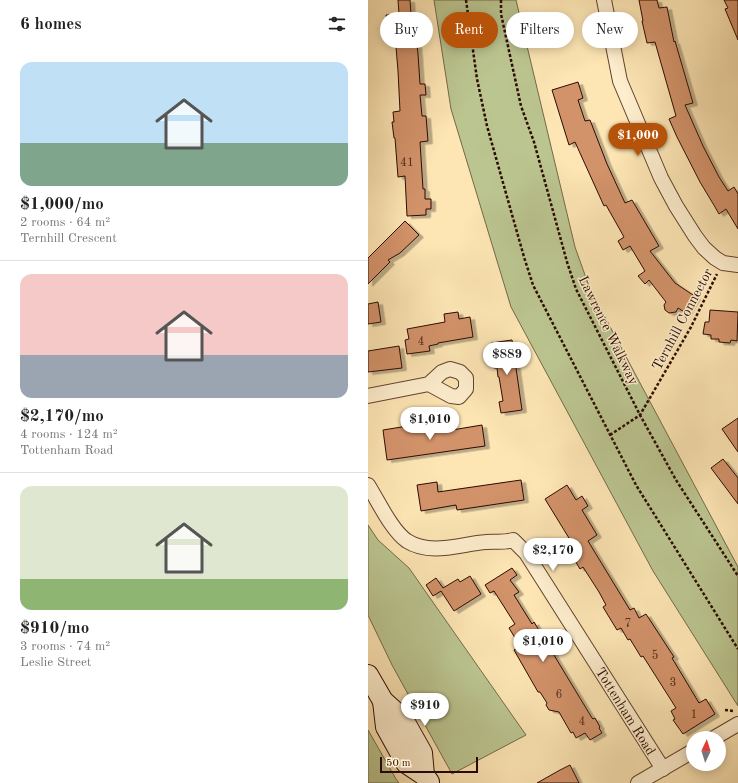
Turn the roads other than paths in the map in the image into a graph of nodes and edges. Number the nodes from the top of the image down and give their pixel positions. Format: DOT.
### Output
graph roads {
  1 [pos="604,0"];
  2 [pos="738,265"];
  3 [pos="429,384"];
  4 [pos="368,396"];
  5 [pos="368,486"];
  6 [pos="368,675"];
  7 [pos="737,718"];
  8 [pos="722,731"];
  9 [pos="686,755"];
  10 [pos="663,769"];
  11 [pos="427,779"];
  12 [pos="638,783"];
  1 -- 2 [label="street"];
  3 -- 4 [label="street"];
  5 -- 10 [label="street, Tottenham Road"];
  6 -- 11 [label="main road"];
  7 -- 8 [label="street"];
  9 -- 10 [label="street"];
  10 -- 12 [label="street"];
}
